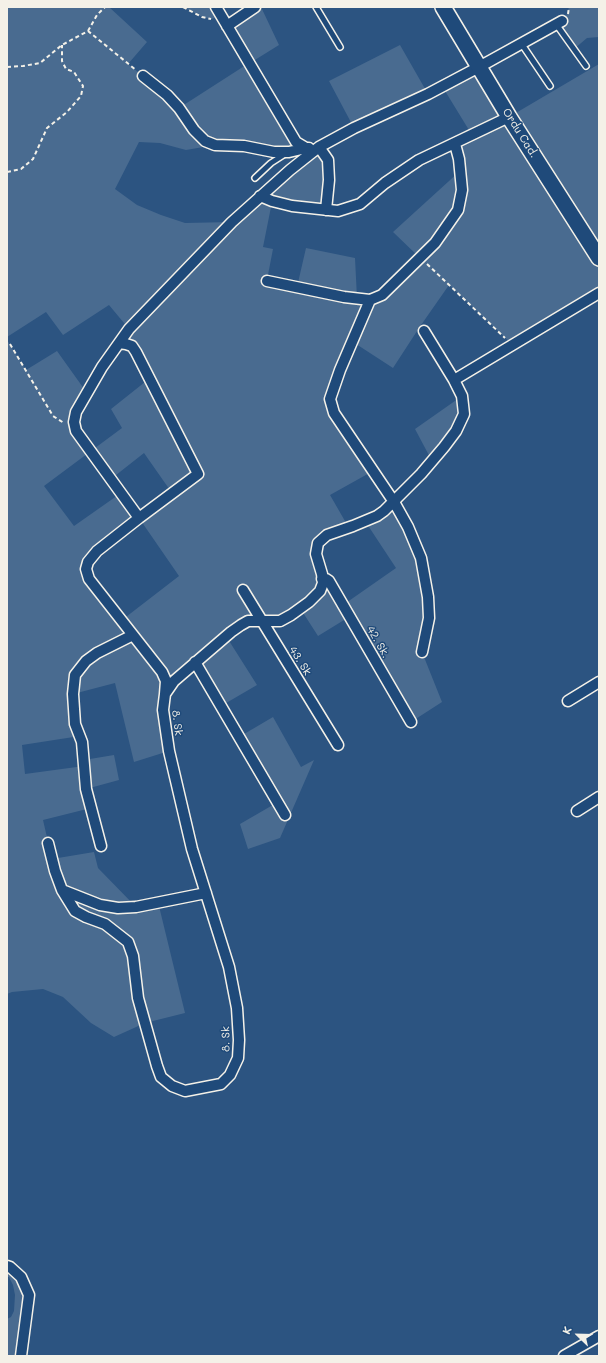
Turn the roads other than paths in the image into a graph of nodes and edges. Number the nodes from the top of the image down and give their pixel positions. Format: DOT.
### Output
graph roads {
  1 [pos="216,7"];
  2 [pos="254,7"];
  3 [pos="316,7"];
  4 [pos="443,7"];
  5 [pos="559,22"];
  6 [pos="227,26"];
  7 [pos="521,43"];
  8 [pos="340,47"];
  9 [pos="586,66"];
  10 [pos="479,67"];
  11 [pos="143,76"];
  12 [pos="550,86"];
  13 [pos="509,117"];
  14 [pos="455,144"];
  15 [pos="319,147"];
  16 [pos="306,148"];
  17 [pos="289,152"];
  18 [pos="255,178"];
  19 [pos="260,196"];
  20 [pos="326,210"];
  21 [pos="599,258"];
  22 [pos="267,281"];
  23 [pos="599,293"];
  24 [pos="370,300"];
  25 [pos="424,331"];
  26 [pos="119,343"];
  27 [pos="454,380"];
  28 [pos="394,502"];
  29 [pos="139,518"];
  30 [pos="322,579"];
  31 [pos="243,590"];
  32 [pos="261,621"];
  33 [pos="133,635"];
  34 [pos="422,652"];
  35 [pos="195,662"];
  36 [pos="599,682"];
  37 [pos="165,694"];
  38 [pos="568,701"];
  39 [pos="411,722"];
  40 [pos="338,745"];
  41 [pos="599,797"];
  42 [pos="577,810"];
  43 [pos="285,815"];
  44 [pos="48,843"];
  45 [pos="101,846"];
  46 [pos="62,890"];
  47 [pos="206,893"];
  48 [pos="7,1266"];
  49 [pos="599,1336"];
  50 [pos="21,1356"];
  51 [pos="564,1356"];
  1 -- 6 [label="street"];
  2 -- 6 [label="street"];
  3 -- 8 [label="lane"];
  4 -- 10 [label="main road, Ordu Cad."];
  5 -- 7 [label="street"];
  5 -- 9 [label="lane"];
  6 -- 16 [label="street"];
  7 -- 10 [label="street"];
  7 -- 12 [label="lane"];
  10 -- 13 [label="main road, Ordu Cad."];
  10 -- 15 [label="street"];
  11 -- 17 [label="street"];
  13 -- 14 [label="street"];
  13 -- 21 [label="main road, Ordu Cad."];
  14 -- 20 [label="street"];
  14 -- 24 [label="street"];
  15 -- 16 [label="street"];
  15 -- 19 [label="street"];
  15 -- 20 [label="street"];
  16 -- 17 [label="street"];
  17 -- 18 [label="lane"];
  19 -- 20 [label="street"];
  19 -- 26 [label="street"];
  22 -- 24 [label="street"];
  23 -- 27 [label="street"];
  24 -- 28 [label="street"];
  25 -- 27 [label="street"];
  26 -- 29 [label="street"];
  26 -- 29 [label="street, 8. Sk"];
  27 -- 28 [label="street"];
  28 -- 30 [label="street"];
  28 -- 34 [label="street"];
  29 -- 33 [label="street, 8. Sk"];
  30 -- 32 [label="street"];
  30 -- 39 [label="street, 42. Sk."];
  31 -- 32 [label="street, 43. Sk"];
  32 -- 35 [label="street"];
  32 -- 40 [label="street, 43. Sk"];
  33 -- 37 [label="street, 8. Sk"];
  33 -- 45 [label="street"];
  35 -- 37 [label="street"];
  35 -- 43 [label="street"];
  36 -- 38 [label="street"];
  37 -- 47 [label="street, 8. Sk"];
  41 -- 42 [label="street"];
  44 -- 46 [label="street"];
  46 -- 47 [label="street"];
  46 -- 47 [label="street, 8. Sk"];
  48 -- 50 [label="street"];
  49 -- 51 [label="street"];
}
